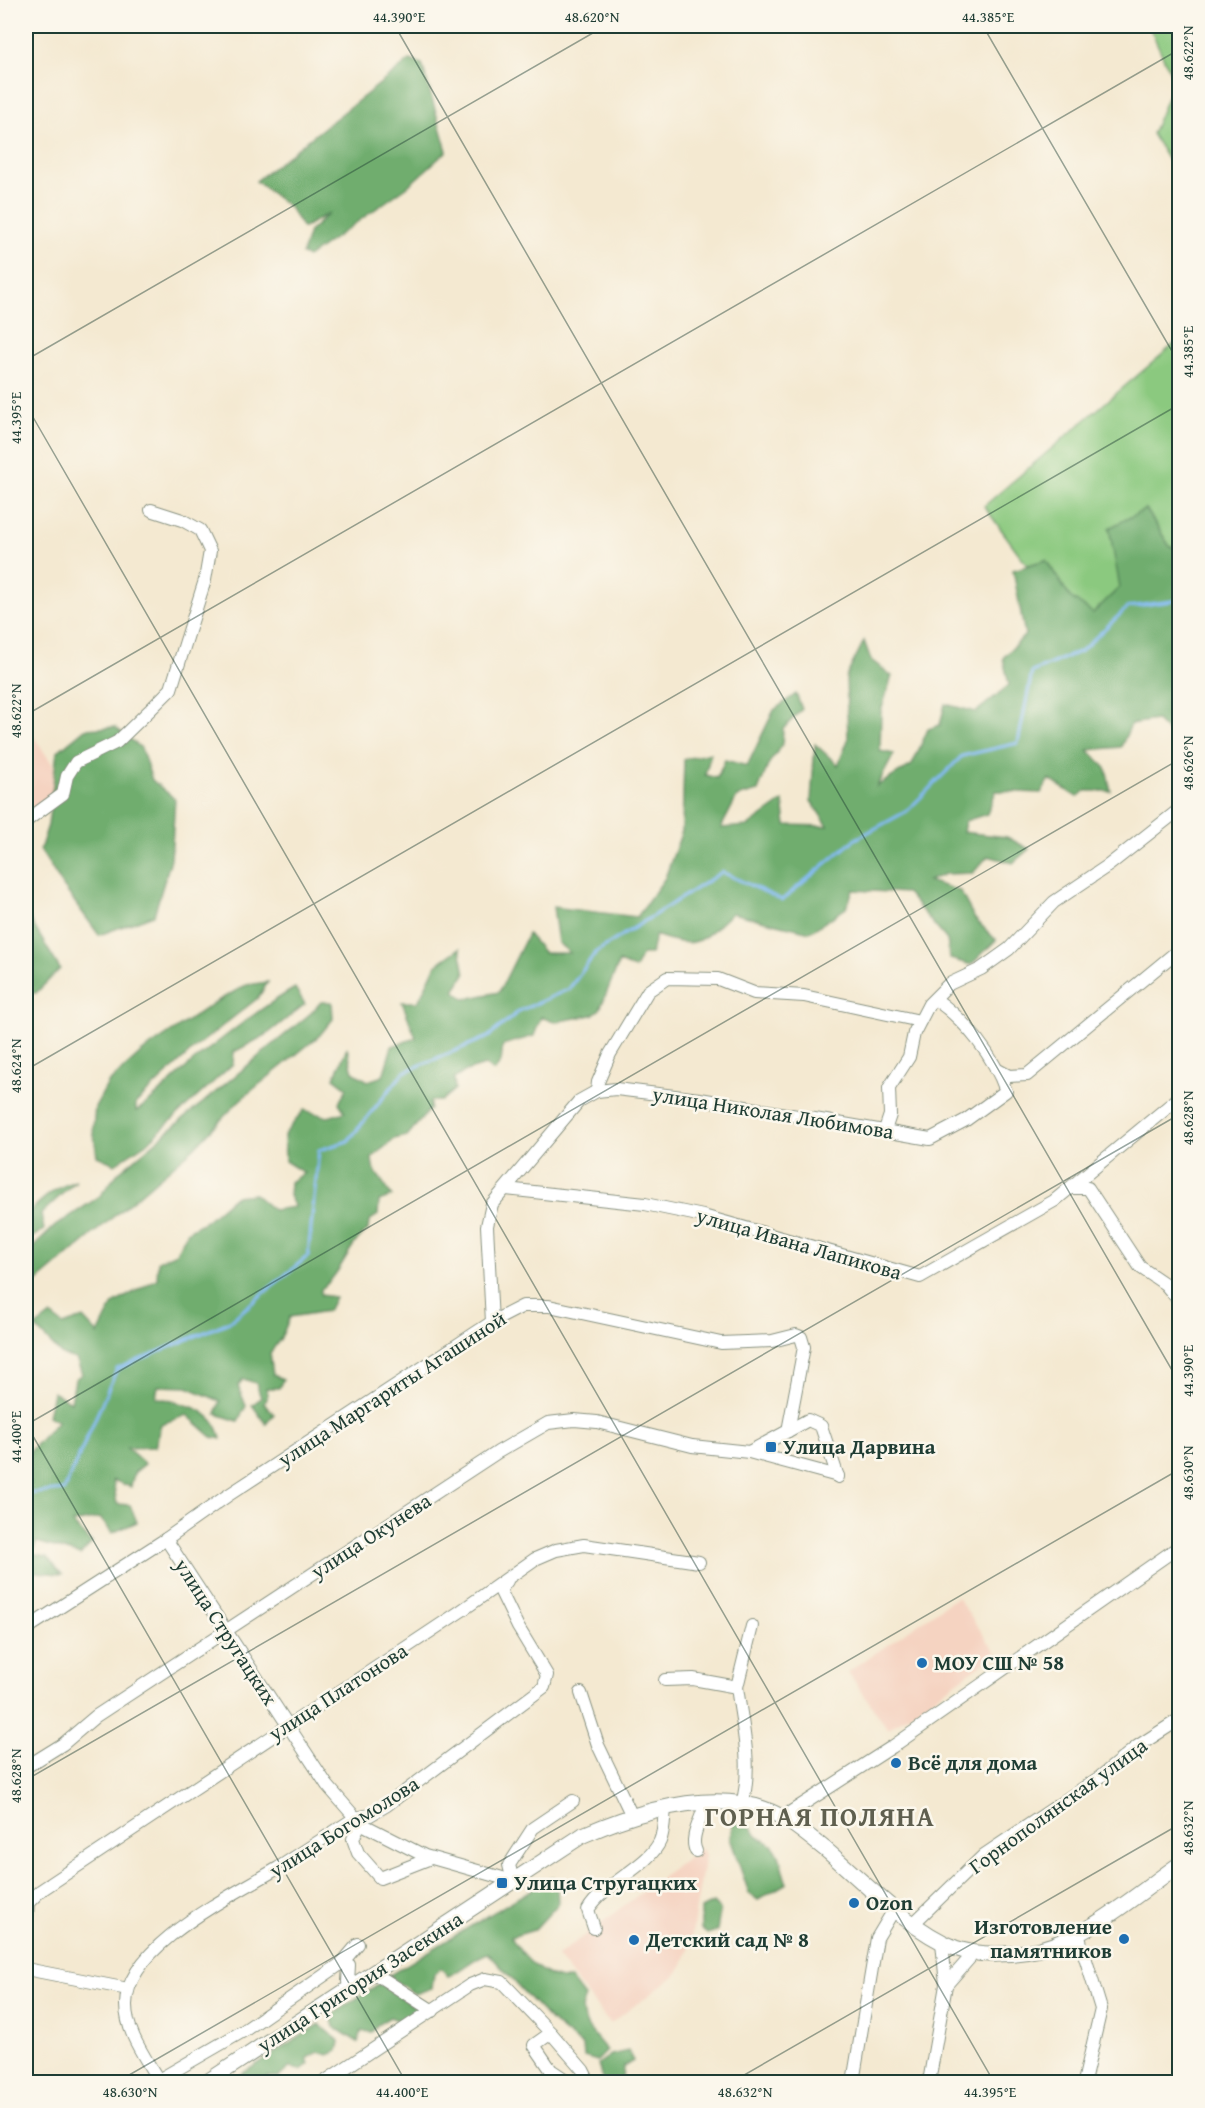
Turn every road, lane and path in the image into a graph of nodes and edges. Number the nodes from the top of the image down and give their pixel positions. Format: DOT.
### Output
graph roads {
  1 [pos="151,510"];
  2 [pos="1179,809"];
  3 [pos="26,822"];
  4 [pos="1179,949"];
  5 [pos="935,999"];
  6 [pos="920,1021"];
  7 [pos="996,1069"];
  8 [pos="597,1091"];
  9 [pos="1179,1097"];
  10 [pos="885,1130"];
  11 [pos="1094,1169"];
  12 [pos="1071,1188"];
  13 [pos="506,1189"];
  14 [pos="1093,1194"];
  15 [pos="1179,1302"];
  16 [pos="492,1322"];
  17 [pos="788,1431"];
  18 [pos="749,1452"];
  19 [pos="166,1539"];
  20 [pos="1179,1546"];
  21 [pos="699,1562"];
  22 [pos="510,1576"];
  23 [pos="502,1595"];
  24 [pos="473,1603"];
  25 [pos="752,1626"];
  26 [pos="26,1629"];
  27 [pos="226,1632"];
  28 [pos="665,1680"];
  29 [pos="737,1687"];
  30 [pos="581,1693"];
  31 [pos="1179,1719"];
  32 [pos="286,1726"];
  33 [pos="26,1767"];
  34 [pos="573,1801"];
  35 [pos="705,1804"];
  36 [pos="742,1804"];
  37 [pos="665,1808"];
  38 [pos="632,1816"];
  39 [pos="783,1817"];
  40 [pos="357,1821"];
  41 [pos="696,1851"];
  42 [pos="431,1858"];
  43 [pos="1179,1864"];
  44 [pos="513,1881"];
  45 [pos="895,1908"];
  46 [pos="914,1923"];
  47 [pos="594,1928"];
  48 [pos="26,1934"];
  49 [pos="1078,1934"];
  50 [pos="942,1942"];
  51 [pos="358,1944"];
  52 [pos="975,1952"];
  53 [pos="342,1963"];
  54 [pos="26,1969"];
  55 [pos="374,1973"];
  56 [pos="946,1985"];
  57 [pos="352,1987"];
  58 [pos="128,1989"];
  59 [pos="433,2011"];
  60 [pos="551,2032"];
  61 [pos="156,2081"];
  62 [pos="207,2082"];
  63 [pos="324,2082"];
  64 [pos="565,2082"];
  65 [pos="589,2082"];
  66 [pos="853,2082"];
  67 [pos="929,2082"];
  68 [pos="1084,2082"];
  1 -- 3 [label="street"];
  2 -- 5 [label="street"];
  4 -- 7 [label="street"];
  5 -- 6 [label="street"];
  5 -- 7 [label="street"];
  6 -- 8 [label="street"];
  6 -- 10 [label="street"];
  7 -- 10 [label="street, улица Николая Любимова"];
  8 -- 10 [label="street, улица Николая Любимова"];
  8 -- 13 [label="street"];
  9 -- 11 [label="street, улица Ивана Лапикова"];
  11 -- 12 [label="street, улица Ивана Лапикова"];
  11 -- 14 [label="street"];
  12 -- 13 [label="street, улица Ивана Лапикова"];
  12 -- 14 [label="street"];
  13 -- 16 [label="street"];
  14 -- 15 [label="street"];
  16 -- 17 [label="street, улица Маргариты Агашиной"];
  16 -- 19 [label="street, улица Маргариты Агашиной"];
  17 -- 18 [label="street"];
  17 -- 18 [label="street, улица Окунева"];
  18 -- 27 [label="street, улица Окунева"];
  19 -- 26 [label="street, улица Маргариты Агашиной"];
  19 -- 27 [label="street, улица Стругацких"];
  20 -- 39 [label="street"];
  21 -- 22 [label="street, улица Платонова"];
  22 -- 23 [label="street"];
  22 -- 24 [label="street, улица Платонова"];
  23 -- 24 [label="street"];
  23 -- 40 [label="street, улица Богомолова"];
  24 -- 32 [label="street, улица Платонова"];
  25 -- 29 [label="street"];
  27 -- 32 [label="street, улица Стругацких"];
  27 -- 33 [label="street, улица Окунева"];
  28 -- 29 [label="street"];
  29 -- 36 [label="street"];
  30 -- 38 [label="street"];
  31 -- 46 [label="street, Горнополянская улица"];
  32 -- 40 [label="street, улица Стругацких"];
  32 -- 48 [label="street, улица Платонова"];
  34 -- 44 [label="street"];
  35 -- 36 [label="main road, улица Григория Засекина"];
  35 -- 37 [label="main road, улица Григория Засекина"];
  35 -- 41 [label="street"];
  36 -- 39 [label="main road, улица Григория Засекина"];
  37 -- 38 [label="main road, улица Григория Засекина"];
  37 -- 47 [label="street"];
  38 -- 44 [label="main road, улица Григория Засекина"];
  39 -- 45 [label="main road, улица Григория Засекина"];
  40 -- 42 [label="street, улица Стругацких"];
  40 -- 42 [label="street"];
  40 -- 58 [label="street, улица Богомолова"];
  42 -- 44 [label="street, улица Стругацких"];
  43 -- 49 [label="main road, улица Григория Засекина"];
  44 -- 55 [label="main road, улица Григория Засекина"];
  45 -- 46 [label="main road, улица Григория Засекина"];
  45 -- 66 [label="street"];
  46 -- 50 [label="main road, улица Григория Засекина"];
  49 -- 52 [label="main road, улица Григория Засекина"];
  49 -- 68 [label="street"];
  50 -- 52 [label="main road, улица Григория Засекина"];
  50 -- 56 [label="street"];
  51 -- 53 [label="street, улица Григория Засекина"];
  52 -- 56 [label="street"];
  53 -- 57 [label="street"];
  53 -- 61 [label="street, улица Григория Засекина"];
  54 -- 58 [label="street"];
  55 -- 57 [label="main road, улица Григория Засекина"];
  55 -- 59 [label="street"];
  56 -- 67 [label="street"];
  57 -- 62 [label="main road, улица Григория Засекина"];
  58 -- 61 [label="street"];
  59 -- 60 [label="street"];
  59 -- 63 [label="street"];
  60 -- 64 [label="street"];
  60 -- 65 [label="street"];
}
